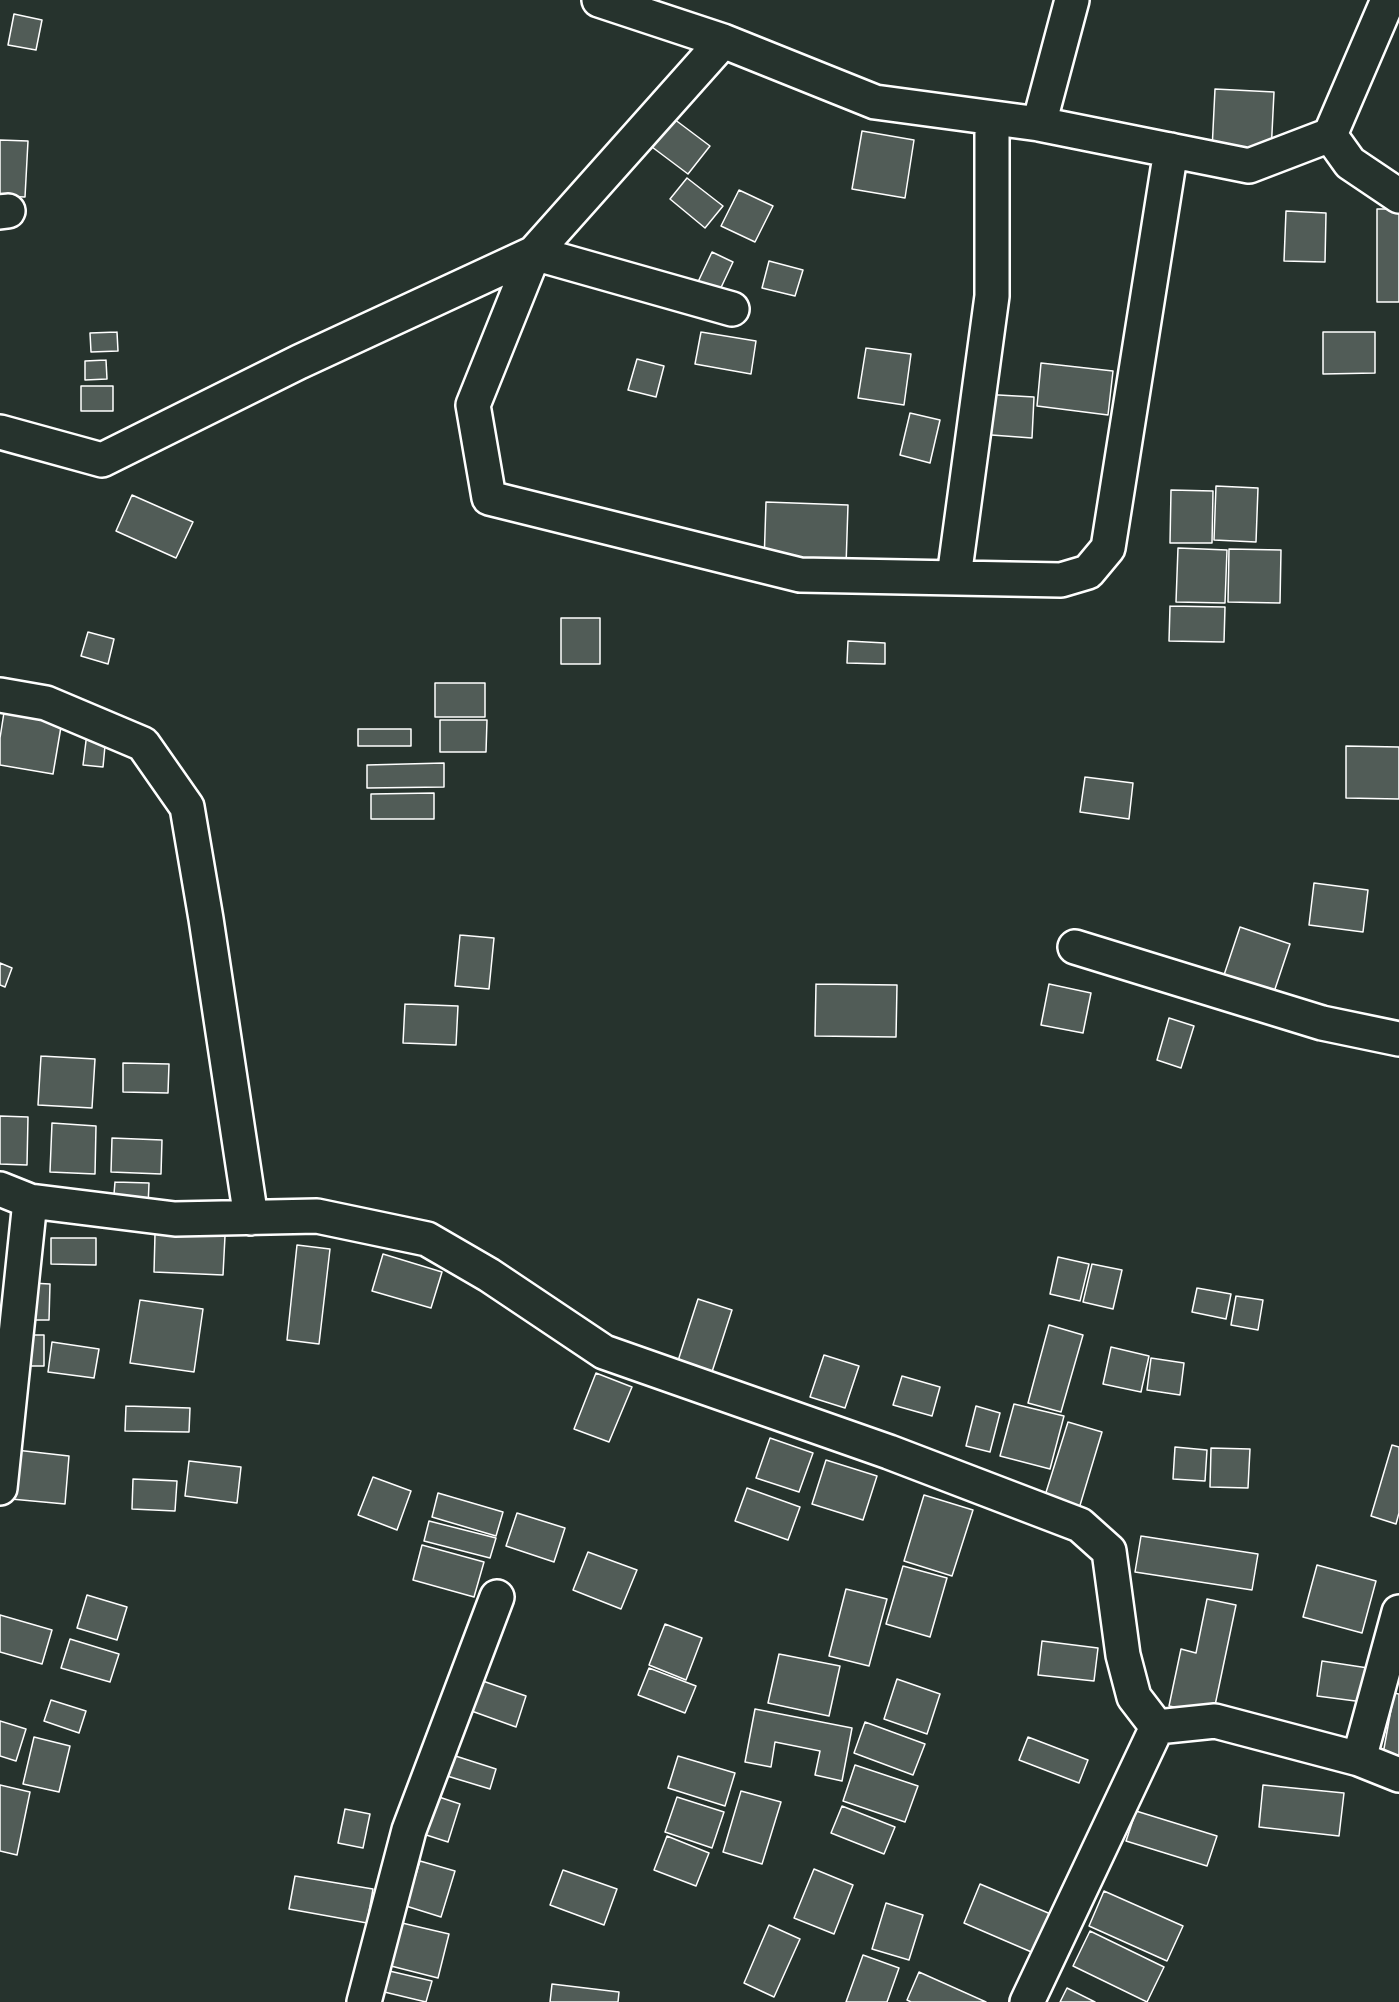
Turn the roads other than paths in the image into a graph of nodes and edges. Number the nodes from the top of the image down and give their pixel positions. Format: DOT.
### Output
graph roads {
  1 [pos="599,0"];
  2 [pos="1072,0"];
  3 [pos="1389,0"];
  4 [pos="723,41"];
  5 [pos="992,118"];
  6 [pos="1039,124"];
  7 [pos="1330,135"];
  8 [pos="1171,150"];
  9 [pos="1399,196"];
  10 [pos="534,253"];
  11 [pos="732,309"];
  12 [pos="0,432"];
  13 [pos="954,577"];
  14 [pos="0,695"];
  15 [pos="1075,947"];
  16 [pos="1399,1038"];
  17 [pos="15,1195"];
  18 [pos="251,1218"];
  19 [pos="0,1488"];
  20 [pos="497,1598"];
  21 [pos="1399,1612"];
  22 [pos="1157,1727"];
  23 [pos="1359,1759"];
  24 [pos="1399,1775"];
  25 [pos="364,2002"];
  26 [pos="1027,2002"];
  1 -- 4 [label="street"];
  2 -- 6 [label="street"];
  3 -- 7 [label="street"];
  4 -- 5 [label="street"];
  4 -- 10 [label="street"];
  5 -- 6 [label="street"];
  5 -- 13 [label="street"];
  6 -- 8 [label="street"];
  7 -- 8 [label="street"];
  7 -- 9 [label="street"];
  8 -- 13 [label="street"];
  10 -- 11 [label="street"];
  10 -- 12 [label="street"];
  10 -- 13 [label="street"];
  14 -- 18 [label="street"];
  15 -- 16 [label="street"];
  17 -- 18 [label="street"];
  17 -- 19 [label="street"];
  18 -- 22 [label="street"];
  20 -- 25 [label="street"];
  21 -- 23 [label="street"];
  22 -- 23 [label="street"];
  22 -- 26 [label="street"];
  23 -- 24 [label="street"];
}
